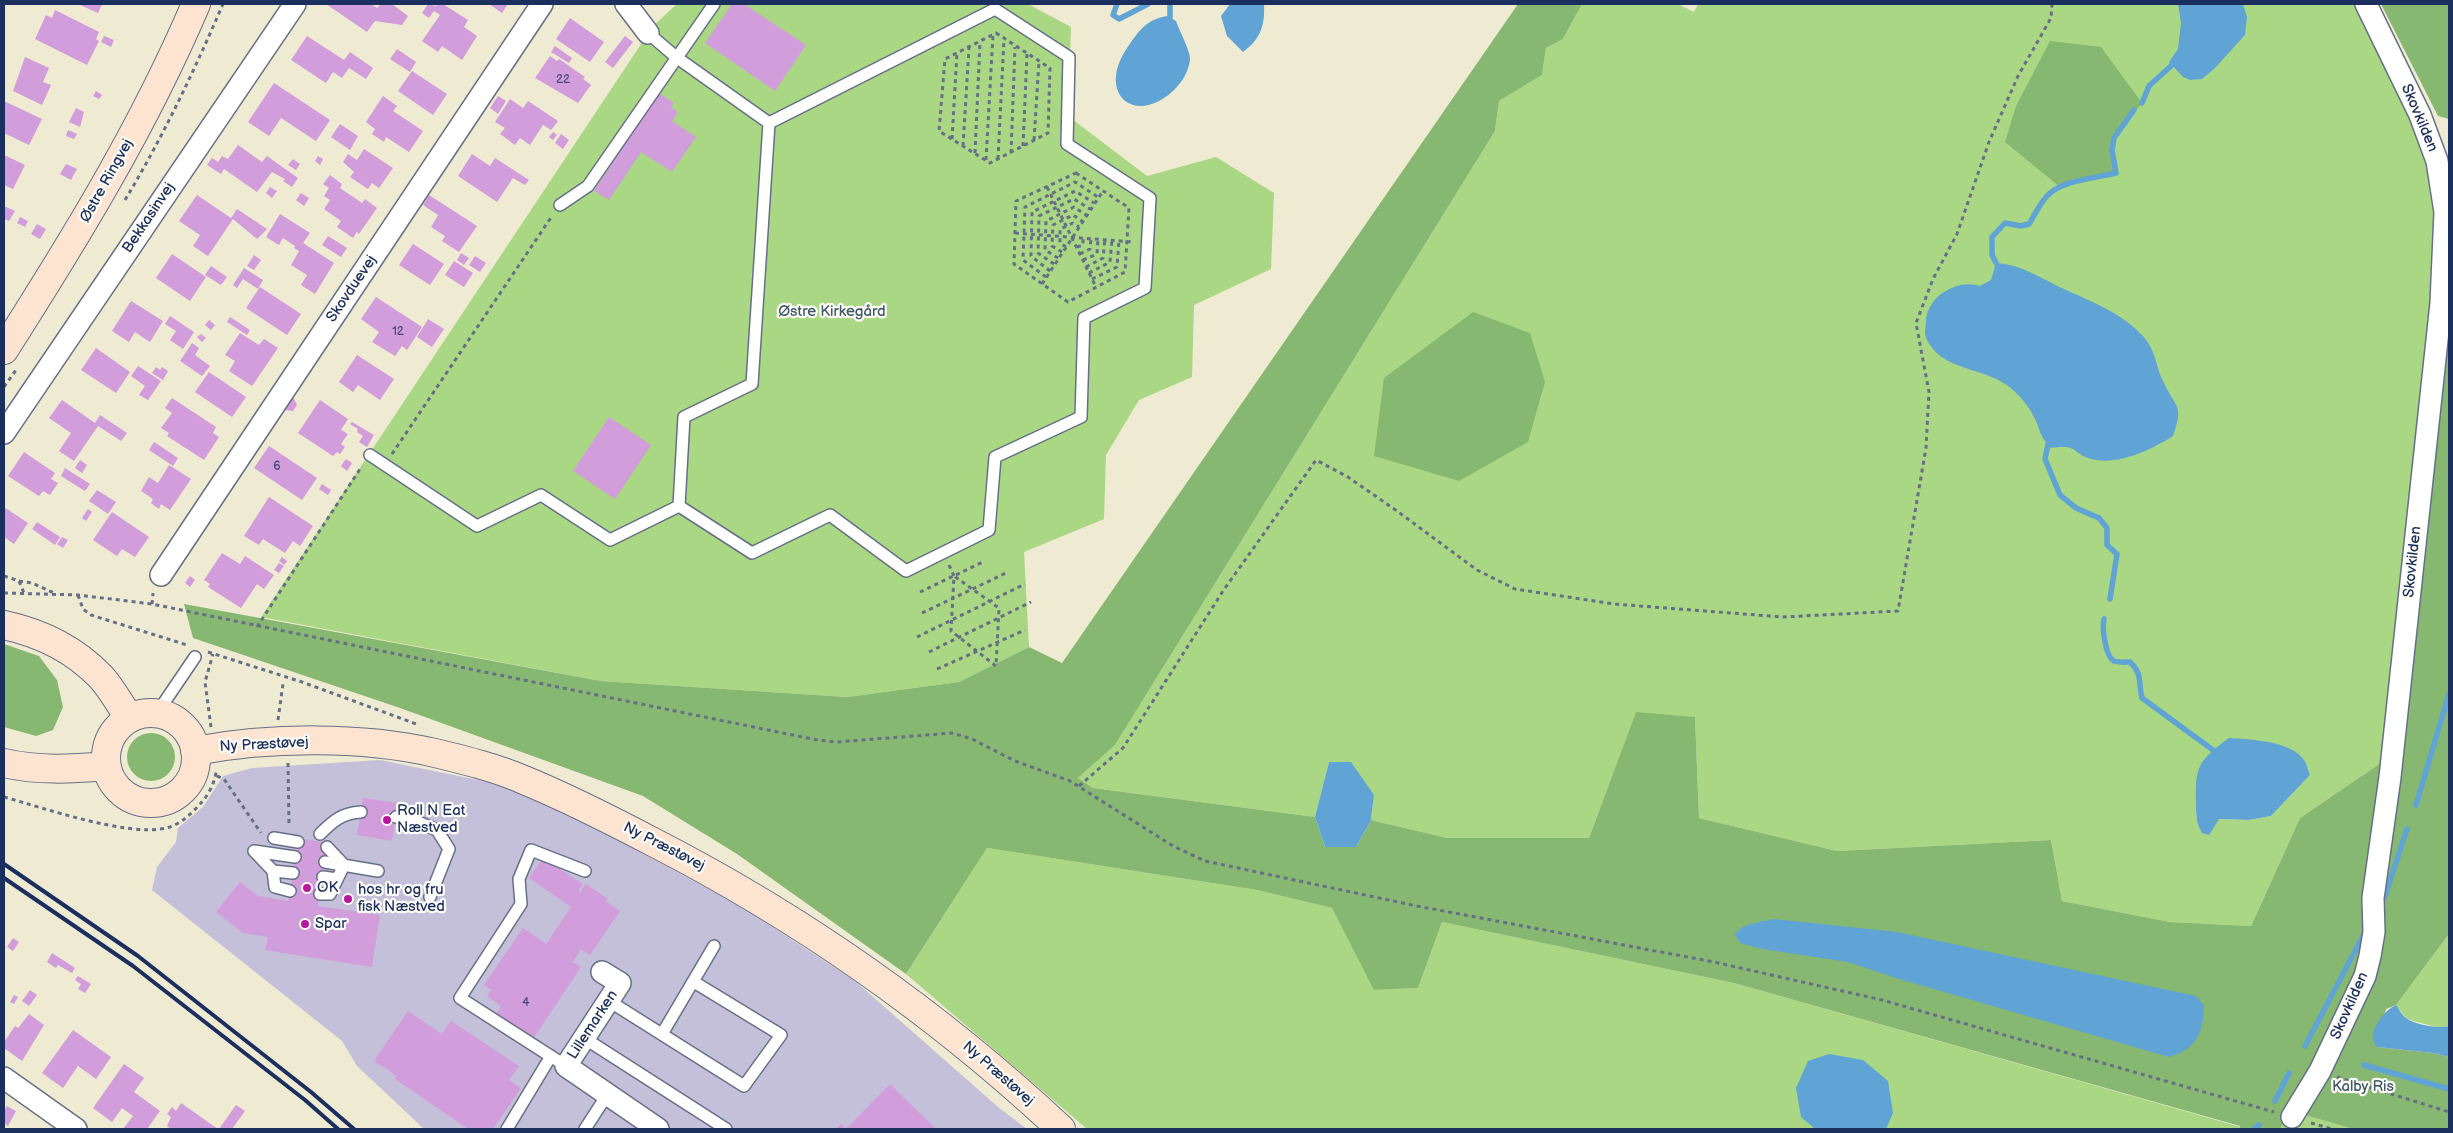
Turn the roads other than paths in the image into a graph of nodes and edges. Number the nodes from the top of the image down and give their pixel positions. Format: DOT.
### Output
graph roads {
  1 [pos="196,4"];
  2 [pos="295,4"];
  3 [pos="542,4"];
  4 [pos="626,4"];
  5 [pos="714,4"];
  6 [pos="2366,4"];
  7 [pos="648,33"];
  8 [pos="676,57"];
  9 [pos="768,123"];
  10 [pos="560,205"];
  11 [pos="4,350"];
  12 [pos="4,433"];
  13 [pos="370,455"];
  14 [pos="679,506"];
  15 [pos="162,575"];
  16 [pos="4,625"];
  17 [pos="195,657"];
  18 [pos="157,713"];
  19 [pos="130,718"];
  20 [pos="195,751"];
  21 [pos="4,763"];
  22 [pos="106,766"];
  23 [pos="361,812"];
  24 [pos="396,817"];
  25 [pos="320,834"];
  26 [pos="274,838"];
  27 [pos="298,842"];
  28 [pos="327,847"];
  29 [pos="295,857"];
  30 [pos="325,862"];
  31 [pos="344,865"];
  32 [pos="273,870"];
  33 [pos="378,870"];
  34 [pos="585,871"];
  35 [pos="293,873"];
  36 [pos="323,877"];
  37 [pos="337,879"];
  38 [pos="290,891"];
  39 [pos="320,894"];
  40 [pos="430,897"];
  41 [pos="714,946"];
  42 [pos="602,972"];
  43 [pos="694,982"];
  44 [pos="609,1001"];
  45 [pos="662,1034"];
  46 [pos="584,1038"];
  47 [pos="559,1061"];
  48 [pos="4,1078"];
  49 [pos="608,1095"];
  50 [pos="2292,1117"];
  51 [pos="1059,1128"];
  52 [pos="76,1129"];
  53 [pos="507,1129"];
  54 [pos="586,1129"];
  55 [pos="658,1129"];
  56 [pos="726,1129"];
  1 -- 11 [label="street, Østre Ringvej"];
  2 -- 12 [label="street, Bekkasinvej"];
  3 -- 15 [label="street, Skovduevej"];
  4 -- 7 [label="street"];
  5 -- 8 [label="lane"];
  6 -- 50 [label="street, Skovkilden"];
  7 -- 8 [label="lane"];
  8 -- 9 [label="lane"];
  8 -- 10 [label="lane"];
  9 -- 14 [label="lane"];
  9 -- 14 [label="lane"];
  13 -- 14 [label="lane"];
  16 -- 19 [label="street"];
  17 -- 18 [label="lane"];
  18 -- 19 [label="street"];
  18 -- 20 [label="street"];
  19 -- 22 [label="street"];
  20 -- 22 [label="street"];
  20 -- 51 [label="street, Ny Præstøvej"];
  21 -- 22 [label="street"];
  23 -- 25 [label="lane"];
  24 -- 40 [label="lane"];
  26 -- 27 [label="lane"];
  28 -- 31 [label="lane"];
  29 -- 32 [label="lane"];
  30 -- 31 [label="lane"];
  31 -- 33 [label="lane"];
  31 -- 37 [label="lane"];
  32 -- 35 [label="lane"];
  32 -- 38 [label="lane"];
  34 -- 47 [label="lane"];
  36 -- 37 [label="lane"];
  37 -- 39 [label="lane"];
  41 -- 43 [label="lane"];
  42 -- 44 [label="street, Lillemarken"];
  43 -- 45 [label="lane"];
  43 -- 45 [label="lane"];
  44 -- 45 [label="lane"];
  44 -- 46 [label="street, Lillemarken"];
  46 -- 47 [label="street, Lillemarken"];
  46 -- 56 [label="lane"];
  47 -- 49 [label="street, Lillemarken"];
  47 -- 53 [label="lane"];
  48 -- 52 [label="street"];
  49 -- 54 [label="lane"];
  49 -- 55 [label="street, Lillemarken"];
}
